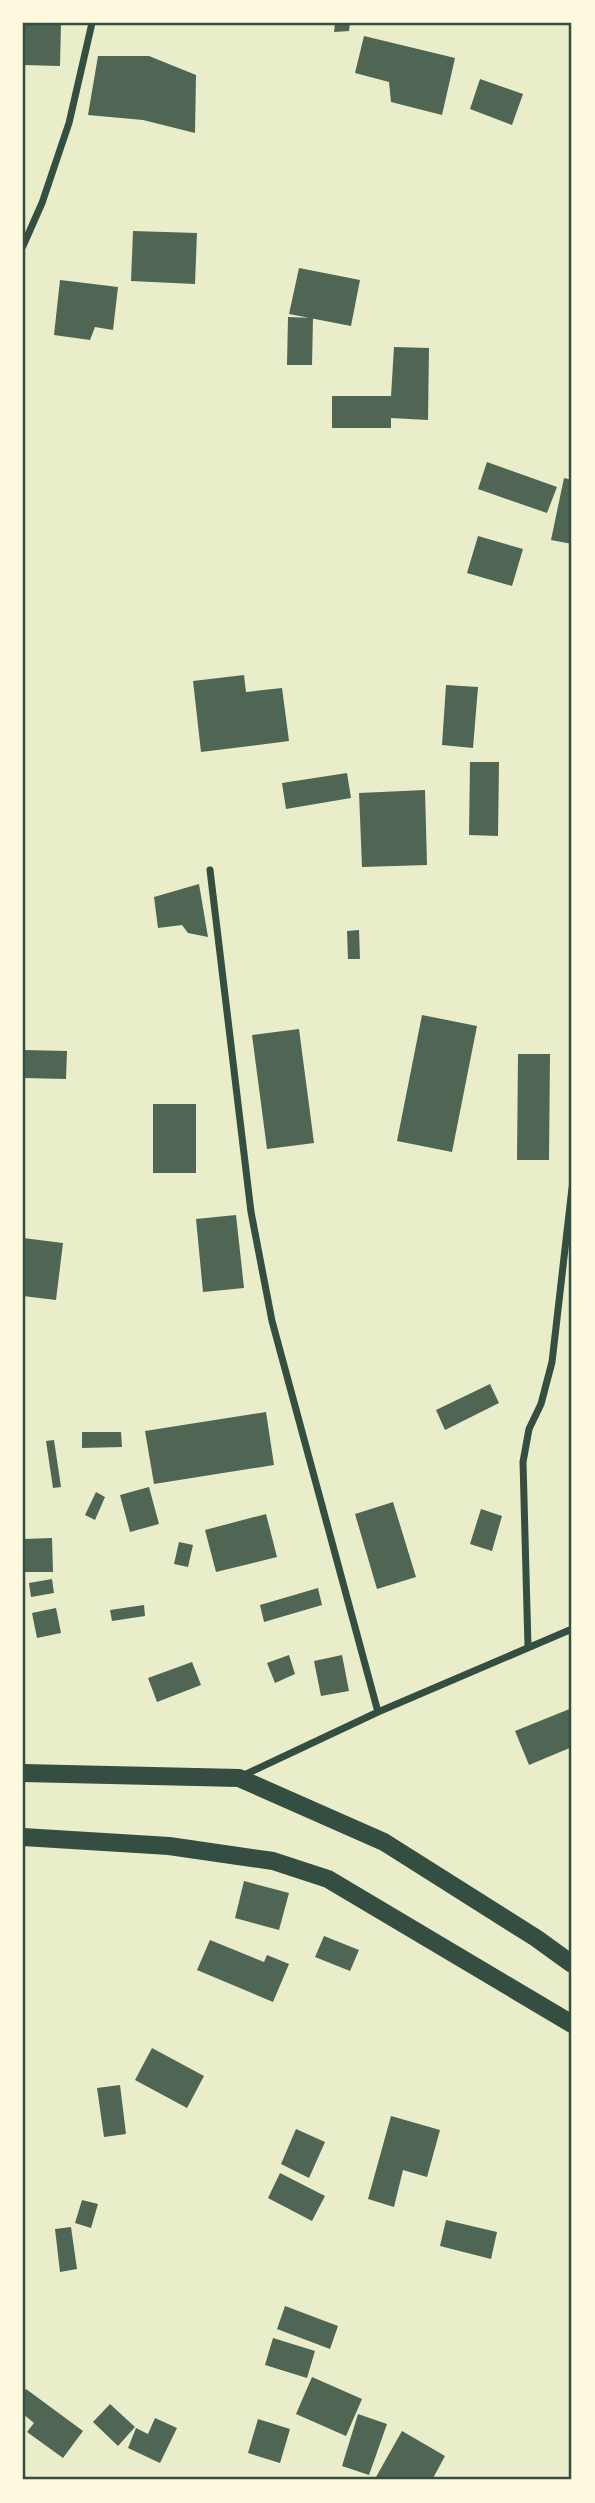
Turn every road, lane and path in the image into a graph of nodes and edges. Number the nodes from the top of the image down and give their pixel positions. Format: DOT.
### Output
graph roads {
  1 [pos="92,23"];
  2 [pos="23,246"];
  3 [pos="210,870"];
  4 [pos="572,1188"];
  5 [pos="572,1629"];
  6 [pos="528,1647"];
  7 [pos="378,1712"];
  8 [pos="23,1773"];
  9 [pos="239,1778"];
  10 [pos="23,1837"];
  11 [pos="572,1964"];
  12 [pos="572,2024"];
  1 -- 2 [label="street"];
  3 -- 7 [label="street"];
  4 -- 6 [label="street"];
  5 -- 6 [label="street"];
  6 -- 7 [label="street"];
  7 -- 9 [label="street"];
  8 -- 9 [label="main road"];
  9 -- 11 [label="main road"];
  10 -- 12 [label="main road"];
}
